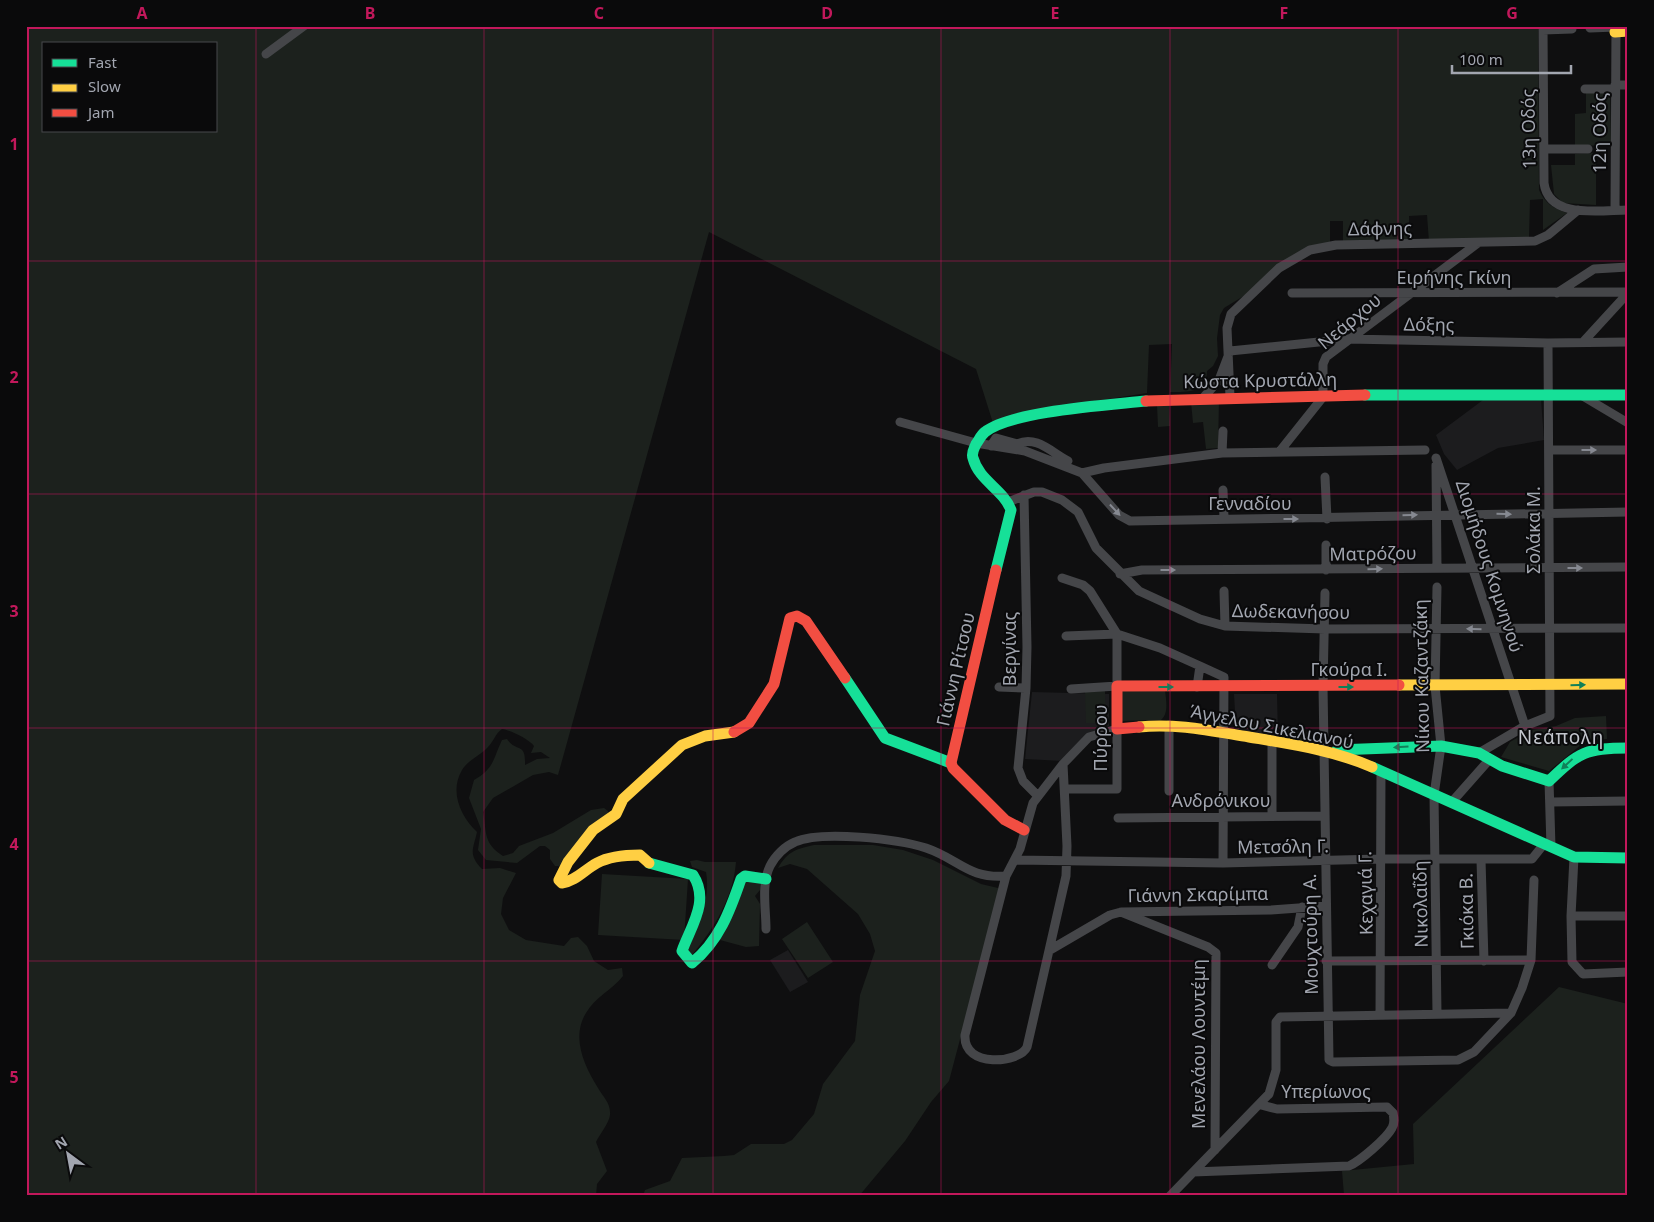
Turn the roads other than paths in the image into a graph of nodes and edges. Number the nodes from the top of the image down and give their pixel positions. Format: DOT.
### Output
graph roads {
  1 [pos="304,26"];
  2 [pos="1543,28"];
  3 [pos="1590,28"];
  4 [pos="1616,28"];
  5 [pos="1572,30"];
  6 [pos="1628,31"];
  7 [pos="266,54"];
  8 [pos="1628,85"];
  9 [pos="1615,87"];
  10 [pos="1585,89"];
  11 [pos="1588,149"];
  12 [pos="1544,150"];
  13 [pos="1578,210"];
  14 [pos="1615,210"];
  15 [pos="1628,210"];
  16 [pos="1478,243"];
  17 [pos="1628,268"];
  18 [pos="1292,293"];
  19 [pos="1556,293"];
  20 [pos="1628,293"];
  21 [pos="1408,294"];
  22 [pos="1348,339"];
  23 [pos="1584,341"];
  24 [pos="1628,342"];
  25 [pos="1548,343"];
  26 [pos="1230,351"];
  27 [pos="1549,394"];
  28 [pos="1581,395"];
  29 [pos="1628,395"];
  30 [pos="1230,397"];
  31 [pos="1323,397"];
  32 [pos="1203,398"];
  33 [pos="900,422"];
  34 [pos="1628,423"];
  35 [pos="1223,431"];
  36 [pos="976,443"];
  37 [pos="992,446"];
  38 [pos="1425,450"];
  39 [pos="1549,450"];
  40 [pos="1628,450"];
  41 [pos="1280,451"];
  42 [pos="1222,453"];
  43 [pos="1068,461"];
  44 [pos="1082,474"];
  45 [pos="1325,476"];
  46 [pos="1223,490"];
  47 [pos="1024,495"];
  48 [pos="1008,502"];
  49 [pos="1628,512"];
  50 [pos="1436,514"];
  51 [pos="1455,514"];
  52 [pos="1548,515"];
  53 [pos="1224,519"];
  54 [pos="1327,519"];
  55 [pos="1326,545"];
  56 [pos="1628,567"];
  57 [pos="1437,568"];
  58 [pos="1474,568"];
  59 [pos="1549,568"];
  60 [pos="1326,570"];
  61 [pos="1120,574"];
  62 [pos="1062,578"];
  63 [pos="1437,587"];
  64 [pos="1224,591"];
  65 [pos="1325,593"];
  66 [pos="1225,626"];
  67 [pos="1628,628"];
  68 [pos="1325,629"];
  69 [pos="1435,629"];
  70 [pos="1494,629"];
  71 [pos="1550,629"];
  72 [pos="1117,634"];
  73 [pos="1066,636"];
  74 [pos="1200,666"];
  75 [pos="1224,682"];
  76 [pos="1628,684"];
  77 [pos="1512,685"];
  78 [pos="1549,685"];
  79 [pos="1117,686"];
  80 [pos="1322,686"];
  81 [pos="1435,686"];
  82 [pos="999,687"];
  83 [pos="1197,687"];
  84 [pos="1026,688"];
  85 [pos="1071,689"];
  86 [pos="1169,725"];
  87 [pos="1525,726"];
  88 [pos="1117,728"];
  89 [pos="1223,735"];
  90 [pos="1272,741"];
  91 [pos="1441,746"];
  92 [pos="1628,748"];
  93 [pos="1325,751"];
  94 [pos="1479,753"];
  95 [pos="1489,760"];
  96 [pos="951,763"];
  97 [pos="1062,764"];
  98 [pos="1381,771"];
  99 [pos="1549,781"];
  100 [pos="1065,789"];
  101 [pos="1169,791"];
  102 [pos="1037,795"];
  103 [pos="1434,795"];
  104 [pos="1628,801"];
  105 [pos="1551,802"];
  106 [pos="1451,803"];
  107 [pos="1223,816"];
  108 [pos="1272,816"];
  109 [pos="1325,816"];
  110 [pos="1118,818"];
  111 [pos="1024,830"];
  112 [pos="1548,845"];
  113 [pos="1574,857"];
  114 [pos="1628,858"];
  115 [pos="1380,859"];
  116 [pos="1015,860"];
  117 [pos="1436,860"];
  118 [pos="1481,860"];
  119 [pos="1067,862"];
  120 [pos="1324,862"];
  121 [pos="1223,863"];
  122 [pos="1006,876"];
  123 [pos="766,879"];
  124 [pos="1534,880"];
  125 [pos="1326,906"];
  126 [pos="1302,907"];
  127 [pos="1121,912"];
  128 [pos="1571,916"];
  129 [pos="1628,916"];
  130 [pos="766,929"];
  131 [pos="1050,950"];
  132 [pos="1531,960"];
  133 [pos="1326,961"];
  134 [pos="1382,961"];
  135 [pos="1438,961"];
  136 [pos="1484,961"];
  137 [pos="1272,965"];
  138 [pos="1628,972"];
  139 [pos="1511,1013"];
  140 [pos="1437,1014"];
  141 [pos="1380,1015"];
  142 [pos="1328,1016"];
  143 [pos="1261,1105"];
  144 [pos="1214,1150"];
  145 [pos="1193,1172"];
  146 [pos="1170,1196"];
  1 -- 7 [label="street"];
  2 -- 5 [label="street"];
  2 -- 12 [label="street, 13η Οδός"];
  3 -- 4 [label="street"];
  4 -- 6 [label="street"];
  4 -- 9 [label="street, 12η Οδός"];
  8 -- 9 [label="street"];
  9 -- 10 [label="street"];
  9 -- 14 [label="street, 12η Οδός"];
  11 -- 12 [label="street"];
  12 -- 13 [label="street, 13η Οδός"];
  13 -- 14 [label="street"];
  13 -- 16 [label="street, Δάφνης"];
  14 -- 15 [label="street"];
  16 -- 21 [label="street, Νεάρχου"];
  16 -- 26 [label="street, Δάφνης"];
  17 -- 19 [label="street"];
  18 -- 21 [label="street, Ειρήνης Γκίνη"];
  19 -- 20 [label="street, Ειρήνης Γκίνη"];
  19 -- 21 [label="street, Ειρήνης Γκίνη"];
  20 -- 23 [label="street"];
  21 -- 22 [label="street, Νεάρχου"];
  22 -- 25 [label="street, Δόξης"];
  22 -- 26 [label="street, Δόξης"];
  22 -- 31 [label="street, Νεάρχου"];
  23 -- 24 [label="street, Δόξης"];
  23 -- 25 [label="street, Δόξης"];
  25 -- 27 [label="street, Σολάκα Μ."];
  26 -- 30 [label="street, Δάφνης"];
  26 -- 32 [label="street"];
  27 -- 28 [label="street, Κώστα Κρυστάλλη"];
  27 -- 31 [label="street, Κώστα Κρυστάλλη"];
  27 -- 39 [label="street, Σολάκα Μ."];
  28 -- 29 [label="street, Κώστα Κρυστάλλη"];
  28 -- 34 [label="street"];
  30 -- 31 [label="street, Κώστα Κρυστάλλη"];
  30 -- 32 [label="street, Κώστα Κρυστάλλη"];
  31 -- 41 [label="street"];
  32 -- 36 [label="street, Κώστα Κρυστάλλη"];
  33 -- 36 [label="street, Γενναδίου"];
  35 -- 42 [label="street"];
  36 -- 37 [label="street, Γενναδίου"];
  36 -- 48 [label="street"];
  37 -- 43 [label="street"];
  37 -- 44 [label="street, Γενναδίου"];
  38 -- 41 [label="street"];
  39 -- 40 [label="street, one-way"];
  39 -- 52 [label="street, Σολάκα Μ."];
  41 -- 42 [label="street"];
  42 -- 44 [label="street"];
  44 -- 53 [label="street, Γενναδίου, one-way"];
  45 -- 54 [label="street"];
  46 -- 53 [label="street"];
  47 -- 48 [label="street, Δωδεκανήσου"];
  47 -- 61 [label="street, Δωδεκανήσου"];
  47 -- 84 [label="street, Βεργίνας"];
  48 -- 96 [label="street, Γιάννη Ρίτσου"];
  49 -- 52 [label="street, Γενναδίου"];
  50 -- 51 [label="street, Γενναδίου"];
  50 -- 51 [label="street, Διομήδους Κομνηνού"];
  54 -- 50 [label="street, Γενναδίου, one-way"];
  50 -- 57 [label="street"];
  51 -- 52 [label="street, Γενναδίου, one-way"];
  51 -- 58 [label="street, Διομήδους Κομνηνού"];
  52 -- 59 [label="street, Σολάκα Μ."];
  53 -- 54 [label="street, Γενναδίου, one-way"];
  55 -- 60 [label="street"];
  59 -- 56 [label="street, Ματρόζου, one-way"];
  57 -- 58 [label="street, Ματρόζου"];
  60 -- 57 [label="street, Ματρόζου, one-way"];
  58 -- 59 [label="street, Ματρόζου"];
  58 -- 70 [label="street, Διομήδους Κομνηνού"];
  59 -- 71 [label="street, Σολάκα Μ."];
  61 -- 60 [label="street, Ματρόζου, one-way"];
  61 -- 66 [label="street, Δωδεκανήσου"];
  62 -- 72 [label="street"];
  63 -- 69 [label="street, Νίκου Καζαντζάκη"];
  64 -- 66 [label="street"];
  65 -- 68 [label="street, Μουχτούρη Α."];
  66 -- 68 [label="street, Δωδεκανήσου"];
  67 -- 71 [label="street, Δωδεκανήσου"];
  68 -- 69 [label="street, Δωδεκανήσου"];
  68 -- 80 [label="street, Μουχτούρη Α."];
  70 -- 69 [label="street, Δωδεκανήσου, one-way"];
  69 -- 81 [label="street, Νίκου Καζαντζάκη"];
  70 -- 71 [label="street, Δωδεκανήσου"];
  70 -- 77 [label="street, Διομήδους Κομνηνού"];
  71 -- 78 [label="street, Σολάκα Μ."];
  72 -- 73 [label="street"];
  72 -- 74 [label="street"];
  72 -- 79 [label="street, Πύρρου"];
  74 -- 75 [label="street"];
  74 -- 83 [label="street"];
  75 -- 80 [label="street, Γκούρα Ι."];
  75 -- 83 [label="street, Γκούρα Ι."];
  75 -- 89 [label="street"];
  78 -- 76 [label="street, Γκούρα Ι., one-way"];
  77 -- 78 [label="street, Γκούρα Ι."];
  77 -- 81 [label="street, Γκούρα Ι."];
  77 -- 87 [label="street, Διομήδους Κομνηνού"];
  78 -- 87 [label="street, Σολάκα Μ."];
  79 -- 83 [label="street, Γκούρα Ι., one-way"];
  79 -- 85 [label="street, Γκούρα Ι."];
  79 -- 88 [label="street, Πύρρου"];
  80 -- 81 [label="street, Γκούρα Ι., one-way"];
  80 -- 93 [label="street, Μουχτούρη Α."];
  81 -- 91 [label="street, Νίκου Καζαντζάκη"];
  82 -- 84 [label="street"];
  84 -- 102 [label="street, Βεργίνας"];
  86 -- 88 [label="street, Άγγελου Σικελιανού"];
  86 -- 89 [label="street, Άγγελου Σικελιανού"];
  86 -- 101 [label="street"];
  87 -- 94 [label="street"];
  88 -- 97 [label="street, Άγγελου Σικελιανού"];
  88 -- 100 [label="street, Πύρρου"];
  89 -- 90 [label="street, Άγγελου Σικελιανού"];
  89 -- 107 [label="street"];
  90 -- 93 [label="street, Άγγελου Σικελιανού"];
  90 -- 108 [label="street"];
  91 -- 93 [label="street, one-way"];
  91 -- 94 [label="street"];
  91 -- 103 [label="street, Νίκου Καζαντζάκη"];
  92 -- 99 [label="street, one-way"];
  93 -- 98 [label="street, Άγγελου Σικελιανού"];
  93 -- 109 [label="street, Μουχτούρη Α."];
  94 -- 95 [label="street"];
  95 -- 99 [label="street"];
  95 -- 106 [label="street"];
  96 -- 111 [label="street"];
  96 -- 123 [label="street"];
  97 -- 100 [label="street"];
  97 -- 102 [label="street, Άγγελου Σικελιανού"];
  98 -- 103 [label="street, Άγγελου Σικελιανού"];
  98 -- 115 [label="street, Κεχαγιά Γ."];
  99 -- 105 [label="street"];
  100 -- 119 [label="street"];
  102 -- 111 [label="street, Άγγελου Σικελιανού"];
  103 -- 106 [label="street, Άγγελου Σικελιανού"];
  103 -- 117 [label="street, Νικολαΐδη"];
  104 -- 105 [label="street"];
  105 -- 112 [label="street"];
  106 -- 112 [label="street, Άγγελου Σικελιανού"];
  107 -- 108 [label="street, Ανδρόνικου"];
  107 -- 110 [label="street, Ανδρόνικου"];
  107 -- 121 [label="street"];
  108 -- 109 [label="street, Ανδρόνικου"];
  109 -- 120 [label="street, Μουχτούρη Α."];
  111 -- 116 [label="street"];
  112 -- 113 [label="street, Άγγελου Σικελιανού"];
  112 -- 118 [label="street, Μετσόλη Γ."];
  113 -- 114 [label="street"];
  113 -- 128 [label="street"];
  115 -- 117 [label="street, Μετσόλη Γ."];
  115 -- 120 [label="street, Μετσόλη Γ."];
  115 -- 134 [label="street, Κεχαγιά Γ."];
  116 -- 119 [label="street, Μετσόλη Γ."];
  116 -- 122 [label="street"];
  117 -- 118 [label="street, Μετσόλη Γ."];
  117 -- 135 [label="street, Νικολαΐδη"];
  118 -- 136 [label="street, Γκιόκα Β."];
  119 -- 121 [label="street, Μετσόλη Γ."];
  119 -- 131 [label="street"];
  120 -- 121 [label="street, Μετσόλη Γ."];
  120 -- 125 [label="street, Μουχτούρη Α."];
  122 -- 123 [label="street"];
  122 -- 131 [label="street"];
  123 -- 130 [label="street"];
  124 -- 132 [label="street"];
  125 -- 126 [label="street, Γιάννη Σκαρίμπα"];
  125 -- 133 [label="street, Μουχτούρη Α."];
  126 -- 127 [label="street, Γιάννη Σκαρίμπα"];
  126 -- 137 [label="street"];
  127 -- 131 [label="street, Γιάννη Σκαρίμπα"];
  127 -- 144 [label="street, Μενελάου Λουντέμη"];
  128 -- 129 [label="street"];
  128 -- 138 [label="street"];
  132 -- 136 [label="street"];
  132 -- 139 [label="street"];
  133 -- 134 [label="street"];
  133 -- 142 [label="street, Μουχτούρη Α."];
  134 -- 135 [label="street"];
  134 -- 141 [label="street, Κεχαγιά Γ."];
  135 -- 136 [label="street"];
  135 -- 140 [label="street, Νικολαΐδη"];
  139 -- 140 [label="street"];
  139 -- 142 [label="street, Μουχτούρη Α."];
  140 -- 141 [label="street"];
  141 -- 142 [label="street"];
  142 -- 143 [label="street"];
  143 -- 144 [label="street"];
  143 -- 145 [label="street, Υπερίωνος"];
  144 -- 145 [label="street"];
  145 -- 146 [label="street"];
}
